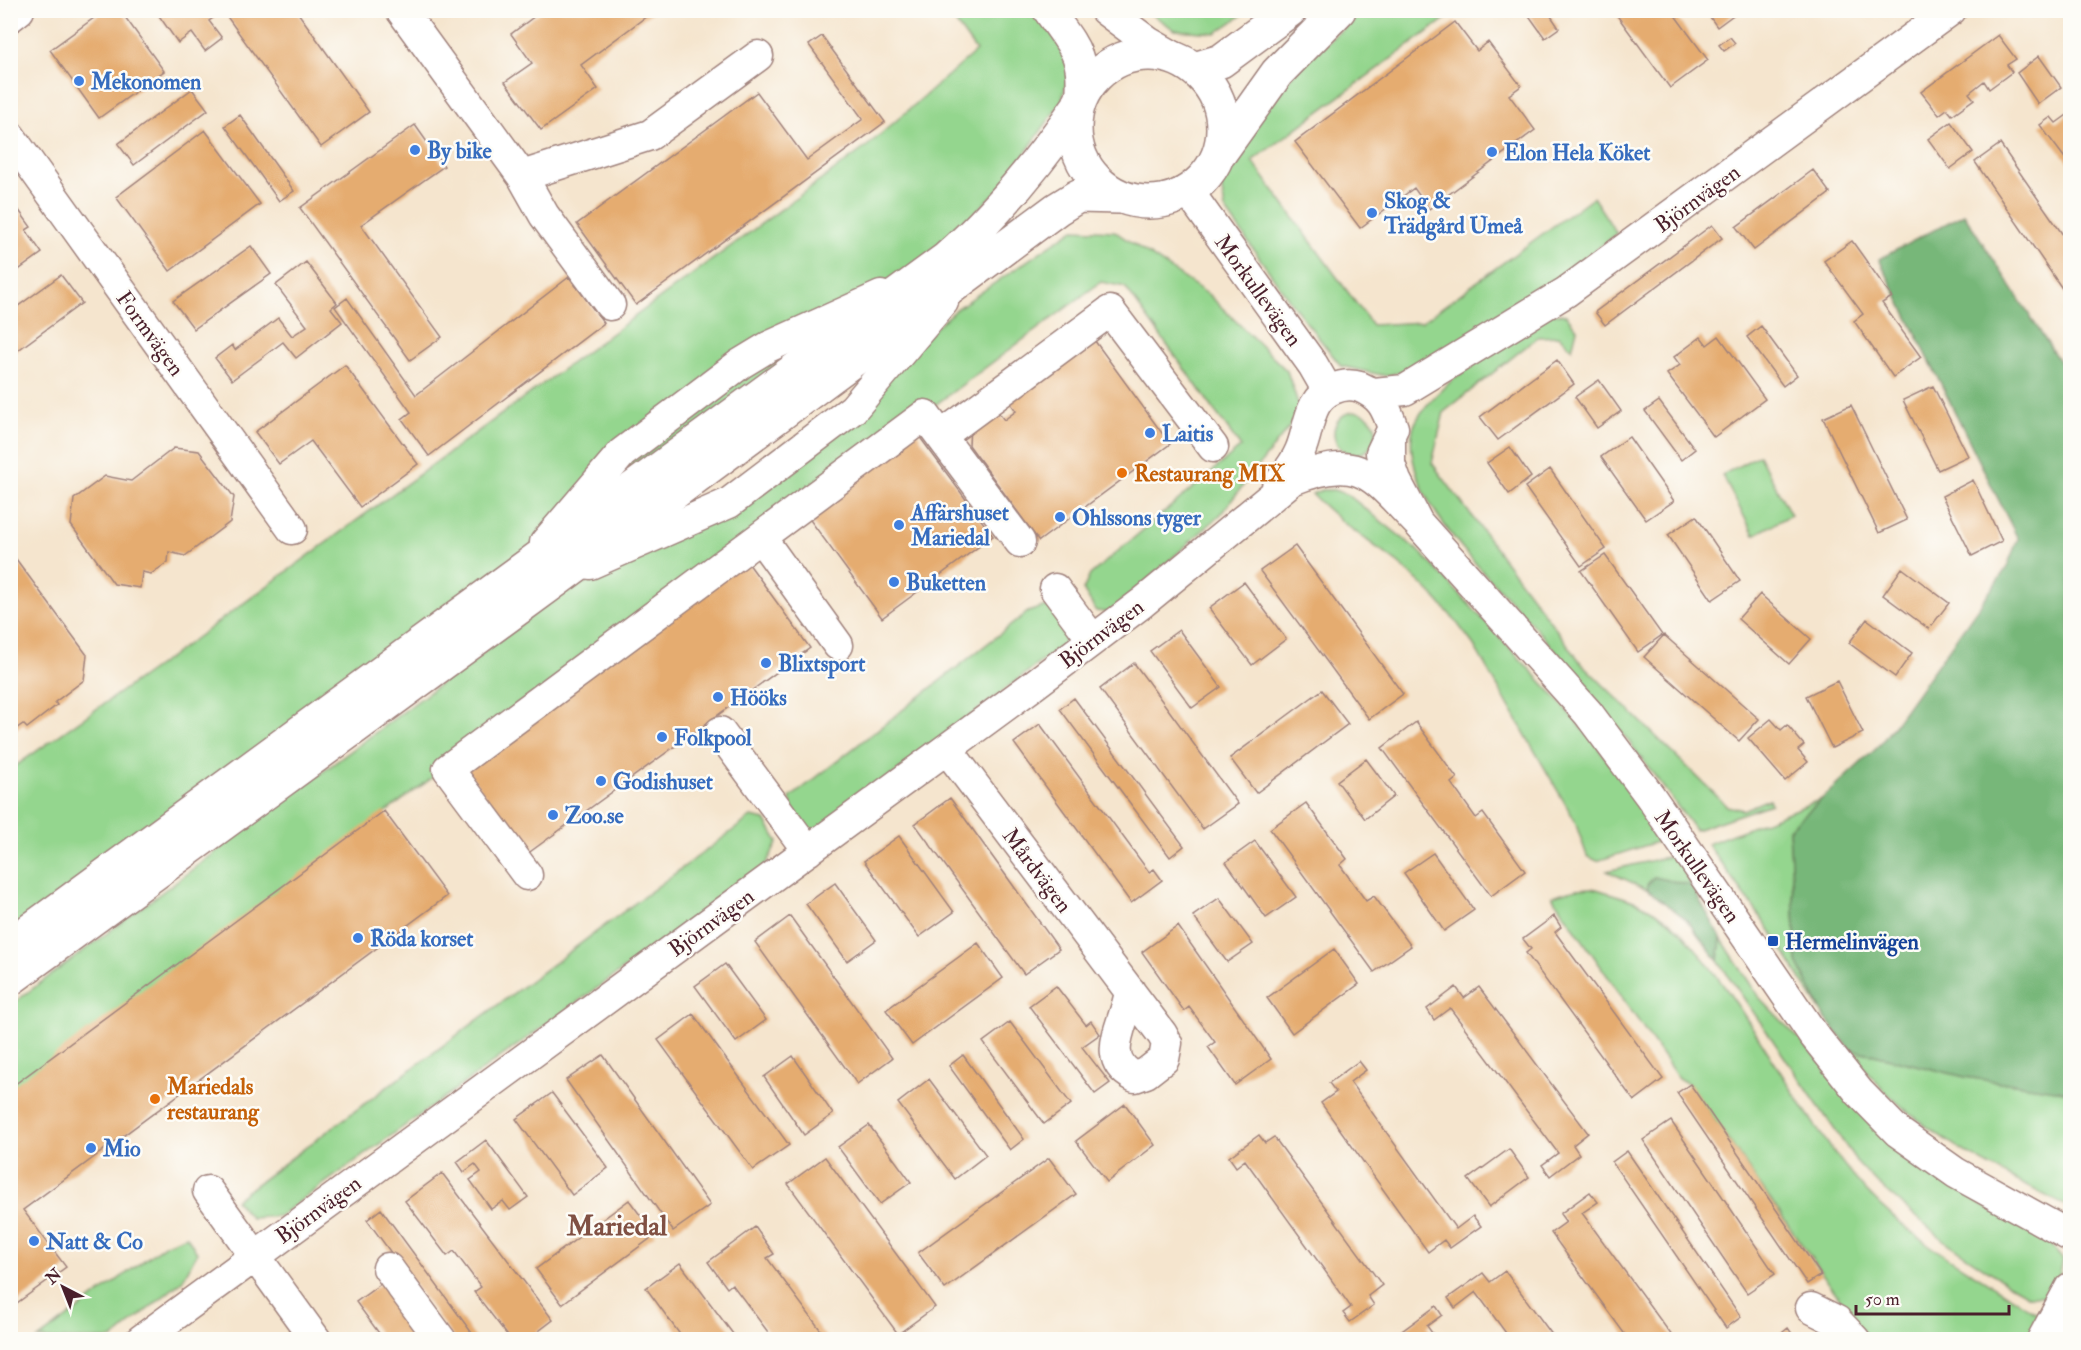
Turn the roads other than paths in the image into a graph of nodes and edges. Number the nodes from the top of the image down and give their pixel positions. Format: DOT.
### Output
graph roads {
  1 [pos="19,10"];
  2 [pos="401,10"];
  3 [pos="1048,10"];
  4 [pos="1105,10"];
  5 [pos="1290,10"];
  6 [pos="1339,10"];
  7 [pos="1951,10"];
  8 [pos="10,17"];
  9 [pos="758,56"];
  10 [pos="1188,65"];
  11 [pos="1079,103"];
  12 [pos="10,136"];
  13 [pos="1217,157"];
  14 [pos="522,176"];
  15 [pos="1188,191"];
  16 [pos="1120,197"];
  17 [pos="954,269"];
  18 [pos="610,305"];
  19 [pos="1435,374"];
  20 [pos="1328,391"];
  21 [pos="1374,393"];
  22 [pos="1308,432"];
  23 [pos="1392,432"];
  24 [pos="941,436"];
  25 [pos="1213,447"];
  26 [pos="1348,468"];
  27 [pos="1272,494"];
  28 [pos="1418,523"];
  29 [pos="292,529"];
  30 [pos="761,538"];
  31 [pos="1020,542"];
  32 [pos="1054,589"];
  33 [pos="1093,640"];
  34 [pos="838,645"];
  35 [pos="720,732"];
  36 [pos="947,749"];
  37 [pos="808,851"];
  38 [pos="527,875"];
  39 [pos="10,945"];
  40 [pos="10,979"];
  41 [pos="1130,991"];
  42 [pos="208,1191"];
  43 [pos="2070,1236"];
  44 [pos="254,1256"];
  45 [pos="388,1268"];
  46 [pos="2070,1288"];
  47 [pos="1811,1308"];
  48 [pos="141,1340"];
  49 [pos="316,1340"];
  50 [pos="441,1340"];
  51 [pos="1855,1340"];
  52 [pos="2042,1340"];
  1 -- 8 [label="street"];
  2 -- 14 [label="street"];
  3 -- 11 [label="street"];
  4 -- 10 [label="street"];
  5 -- 10 [label="highway"];
  6 -- 13 [label="highway"];
  7 -- 19 [label="street, Björnvägen"];
  9 -- 14 [label="street"];
  10 -- 11 [label="highway"];
  10 -- 13 [label="highway"];
  11 -- 16 [label="highway"];
  11 -- 17 [label="highway"];
  12 -- 29 [label="street, Formvägen"];
  13 -- 15 [label="highway"];
  14 -- 18 [label="street"];
  15 -- 16 [label="highway"];
  15 -- 20 [label="street, Morkullevägen"];
  16 -- 17 [label="highway"];
  17 -- 39 [label="highway"];
  17 -- 40 [label="highway"];
  19 -- 21 [label="street, Björnvägen"];
  19 -- 23 [label="street, Björnvägen"];
  20 -- 21 [label="street, Björnvägen"];
  20 -- 22 [label="street, Björnvägen"];
  21 -- 23 [label="street"];
  22 -- 26 [label="street"];
  22 -- 27 [label="street, Björnvägen"];
  23 -- 26 [label="street, Björnvägen"];
  23 -- 28 [label="street, Morkullevägen"];
  24 -- 25 [label="street"];
  24 -- 30 [label="street"];
  24 -- 31 [label="street"];
  26 -- 27 [label="street, Björnvägen"];
  26 -- 28 [label="street"];
  27 -- 33 [label="street, Björnvägen"];
  28 -- 43 [label="street, Morkullevägen"];
  30 -- 34 [label="street"];
  30 -- 38 [label="street"];
  32 -- 33 [label="street"];
  33 -- 36 [label="street, Björnvägen"];
  35 -- 37 [label="street"];
  36 -- 37 [label="street, Björnvägen"];
  36 -- 41 [label="street, Mårdvägen"];
  37 -- 44 [label="street, Björnvägen"];
  42 -- 44 [label="street"];
  44 -- 48 [label="street, Björnvägen"];
  44 -- 49 [label="street"];
  45 -- 50 [label="street"];
  46 -- 52 [label="street"];
  47 -- 51 [label="street"];
}
